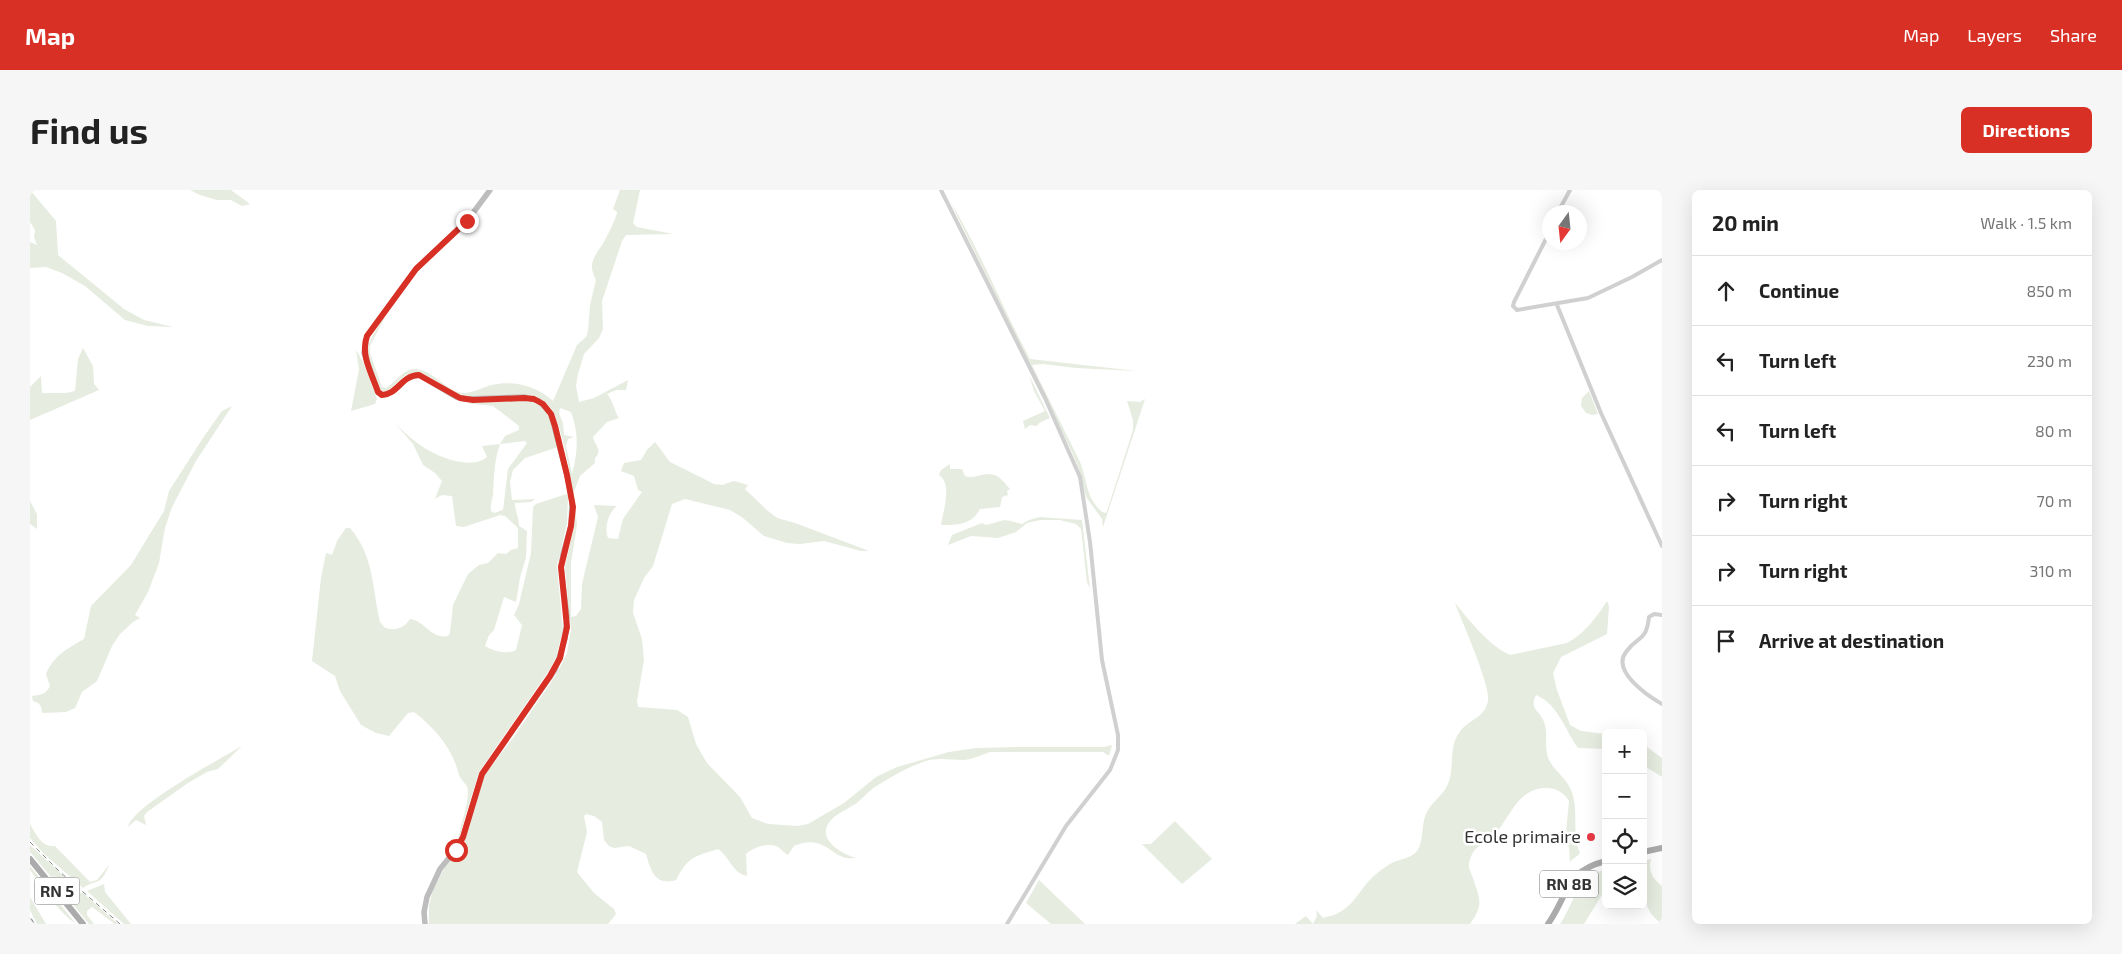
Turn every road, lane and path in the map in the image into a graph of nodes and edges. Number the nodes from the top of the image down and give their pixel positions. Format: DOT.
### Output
graph roads {
  1 [pos="490,190"];
  2 [pos="941,190"];
  3 [pos="1570,190"];
  4 [pos="1562,205"];
  5 [pos="1542,247"];
  6 [pos="1662,260"];
  7 [pos="1557,305"];
  8 [pos="1662,546"];
  9 [pos="1662,615"];
  10 [pos="1662,704"];
  11 [pos="1662,848"];
  12 [pos="1647,851"];
  13 [pos="30,859"];
  14 [pos="1602,862"];
  15 [pos="83,924"];
  16 [pos="425,924"];
  17 [pos="1007,924"];
  18 [pos="1548,924"];
  1 -- 16 [label="street"];
  2 -- 17 [label="street"];
  3 -- 4 [label="street"];
  5 -- 7 [label="street"];
  6 -- 7 [label="street"];
  7 -- 8 [label="street"];
  9 -- 10 [label="street"];
  11 -- 12 [label="main road"];
  13 -- 15 [label="main road, RN 5"];
  14 -- 18 [label="main road, RN 8B"];
}
